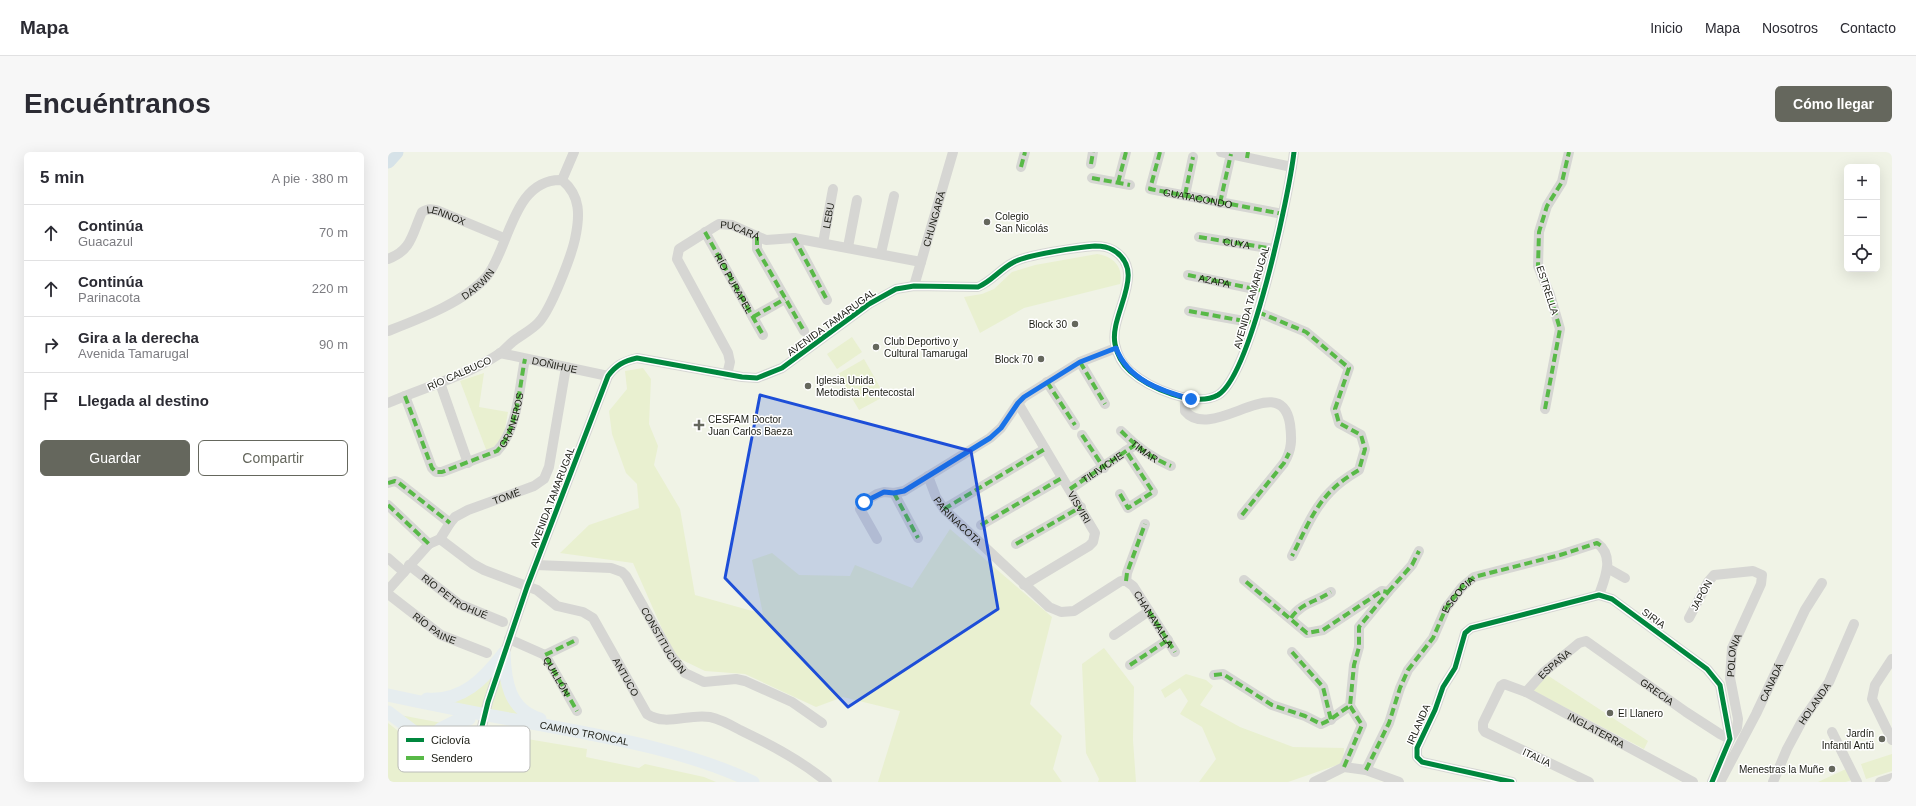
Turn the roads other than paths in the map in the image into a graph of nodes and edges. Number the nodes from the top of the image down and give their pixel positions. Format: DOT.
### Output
graph roads {
  1 [pos="396,152"];
  2 [pos="574,152"];
  3 [pos="953,152"];
  4 [pos="1025,152"];
  5 [pos="1093,152"];
  6 [pos="1126,152"];
  7 [pos="1160,152"];
  8 [pos="1294,152"];
  9 [pos="1569,152"];
  10 [pos="1226,153"];
  11 [pos="1248,155"];
  12 [pos="1193,157"];
  13 [pos="388,160"];
  14 [pos="1091,164"];
  15 [pos="1021,167"];
  16 [pos="1292,167"];
  17 [pos="1092,178"];
  18 [pos="562,180"];
  19 [pos="1118,183"];
  20 [pos="1130,185"];
  21 [pos="833,189"];
  22 [pos="1185,195"];
  23 [pos="894,196"];
  24 [pos="857,200"];
  25 [pos="1220,202"];
  26 [pos="1283,214"];
  27 [pos="705,232"];
  28 [pos="1199,236"];
  29 [pos="757,237"];
  30 [pos="504,238"];
  31 [pos="794,238"];
  32 [pos="823,242"];
  33 [pos="848,247"];
  34 [pos="1274,249"];
  35 [pos="882,254"];
  36 [pos="388,259"];
  37 [pos="921,262"];
  38 [pos="1188,275"];
  39 [pos="914,286"];
  40 [pos="1264,291"];
  41 [pos="785,299"];
  42 [pos="828,300"];
  43 [pos="1189,312"];
  44 [pos="1258,312"];
  45 [pos="753,317"];
  46 [pos="1255,323"];
  47 [pos="388,331"];
  48 [pos="804,331"];
  49 [pos="763,334"];
  50 [pos="1116,348"];
  51 [pos="500,354"];
  52 [pos="525,359"];
  53 [pos="1080,362"];
  54 [pos="566,367"];
  55 [pos="727,374"];
  56 [pos="608,376"];
  57 [pos="440,382"];
  58 [pos="1047,382"];
  59 [pos="405,396"];
  60 [pos="1185,398"];
  61 [pos="388,403"];
  62 [pos="1018,403"];
  63 [pos="1104,404"];
  64 [pos="1546,410"];
  65 [pos="1075,425"];
  66 [pos="1121,432"];
  67 [pos="1082,435"];
  68 [pos="1131,448"];
  69 [pos="1045,449"];
  70 [pos="468,463"];
  71 [pos="1171,466"];
  72 [pos="1104,468"];
  73 [pos="928,476"];
  74 [pos="1062,478"];
  75 [pos="388,483"];
  76 [pos="1070,490"];
  77 [pos="894,493"];
  78 [pos="1120,494"];
  79 [pos="388,505"];
  80 [pos="1081,507"];
  81 [pos="944,509"];
  82 [pos="1242,515"];
  83 [pos="450,523"];
  84 [pos="1145,524"];
  85 [pos="981,525"];
  86 [pos="918,538"];
  87 [pos="440,539"];
  88 [pos="878,539"];
  89 [pos="429,544"];
  90 [pos="1016,544"];
  91 [pos="1418,551"];
  92 [pos="1292,556"];
  93 [pos="388,558"];
  94 [pos="536,565"];
  95 [pos="407,569"];
  96 [pos="1608,569"];
  97 [pos="1762,575"];
  98 [pos="1625,578"];
  99 [pos="1244,580"];
  100 [pos="1822,582"];
  101 [pos="1130,584"];
  102 [pos="1024,585"];
  103 [pos="527,587"];
  104 [pos="388,590"];
  105 [pos="1331,592"];
  106 [pos="1388,592"];
  107 [pos="388,594"];
  108 [pos="1599,595"];
  109 [pos="1149,611"];
  110 [pos="1291,618"];
  111 [pos="1689,618"];
  112 [pos="503,622"];
  113 [pos="1854,624"];
  114 [pos="1114,635"];
  115 [pos="509,639"];
  116 [pos="1168,640"];
  117 [pos="574,641"];
  118 [pos="1586,641"];
  119 [pos="1175,652"];
  120 [pos="1292,652"];
  121 [pos="487,653"];
  122 [pos="504,653"];
  123 [pos="545,655"];
  124 [pos="1892,659"];
  125 [pos="1130,664"];
  126 [pos="1214,675"];
  127 [pos="1526,692"];
  128 [pos="388,695"];
  129 [pos="388,704"];
  130 [pos="1350,706"];
  131 [pos="577,711"];
  132 [pos="388,712"];
  133 [pos="471,717"];
  134 [pos="492,720"];
  135 [pos="1331,720"];
  136 [pos="822,723"];
  137 [pos="407,726"];
  138 [pos="444,726"];
  139 [pos="482,726"];
  140 [pos="519,726"];
  141 [pos="530,729"];
  142 [pos="1485,732"];
  143 [pos="1832,732"];
  144 [pos="587,733"];
  145 [pos="1730,739"];
  146 [pos="1892,740"];
  147 [pos="1344,767"];
  148 [pos="1366,770"];
  149 [pos="1892,778"];
  150 [pos="734,782"];
  151 [pos="752,782"];
  152 [pos="827,782"];
  153 [pos="1314,782"];
  154 [pos="1400,782"];
  155 [pos="1512,782"];
  156 [pos="1589,782"];
  157 [pos="1693,782"];
  158 [pos="1712,782"];
  159 [pos="1720,782"];
  160 [pos="1773,782"];
  161 [pos="1857,782"];
  162 [pos="1880,782"];
  1 -- 13 [label="highway"];
  2 -- 18 [label="street"];
  3 -- 37 [label="street, CHUNGARÁ"];
  4 -- 15 [label="street"];
  5 -- 14 [label="street"];
  6 -- 19 [label="street"];
  7 -- 22 [label="street, GUATACONDO"];
  8 -- 16 [label="street, AVENIDA TAMARUGAL"];
  9 -- 64 [label="street, ESTRELLA"];
  10 -- 11 [label="street"];
  10 -- 25 [label="street"];
  11 -- 16 [label="street"];
  12 -- 22 [label="street"];
  16 -- 26 [label="street, AVENIDA TAMARUGAL"];
  17 -- 19 [label="street"];
  18 -- 30 [label="street, DARWIN"];
  18 -- 51 [label="street, RÍO CALBUCO"];
  19 -- 20 [label="street"];
  21 -- 32 [label="street, LEBU"];
  22 -- 25 [label="street, GUATACONDO"];
  23 -- 35 [label="street"];
  24 -- 33 [label="street"];
  25 -- 26 [label="street, GUATACONDO"];
  26 -- 34 [label="street, AVENIDA TAMARUGAL"];
  27 -- 29 [label="street, PUCARÁ"];
  27 -- 45 [label="street, RÍO PURAPEL"];
  27 -- 55 [label="street, PUCARÁ"];
  28 -- 34 [label="street, CUYA"];
  29 -- 31 [label="street, PUCARÁ"];
  29 -- 41 [label="street"];
  30 -- 36 [label="street, LENNOX"];
  30 -- 47 [label="street, DARWIN"];
  31 -- 32 [label="street, PUCARÁ"];
  31 -- 42 [label="street"];
  32 -- 33 [label="street, PUCARÁ"];
  33 -- 35 [label="street, PUCARÁ"];
  34 -- 40 [label="street, AVENIDA TAMARUGAL"];
  35 -- 37 [label="street, PUCARÁ"];
  37 -- 39 [label="street, CHUNGARÁ"];
  38 -- 40 [label="street, AZAPA"];
  39 -- 50 [label="street, AVENIDA TAMARUGAL"];
  39 -- 55 [label="street, AVENIDA TAMARUGAL"];
  40 -- 44 [label="street, AVENIDA TAMARUGAL"];
  41 -- 45 [label="street"];
  41 -- 48 [label="street"];
  43 -- 46 [label="street"];
  44 -- 46 [label="street, AVENIDA TAMARUGAL"];
  44 -- 92 [label="street"];
  45 -- 49 [label="street, RÍO PURAPEL"];
  46 -- 60 [label="street, AVENIDA TAMARUGAL"];
  50 -- 53 [label="street"];
  50 -- 60 [label="street, AVENIDA TAMARUGAL"];
  51 -- 52 [label="street, DOÑIHUE"];
  51 -- 57 [label="street, RÍO CALBUCO"];
  52 -- 54 [label="street, DOÑIHUE"];
  52 -- 70 [label="street, GRANEROS"];
  53 -- 58 [label="street"];
  53 -- 63 [label="street"];
  54 -- 56 [label="street, DOÑIHUE"];
  54 -- 83 [label="street, TOMÉ"];
  55 -- 56 [label="street, AVENIDA TAMARUGAL"];
  56 -- 94 [label="street, AVENIDA TAMARUGAL"];
  57 -- 59 [label="street, RÍO CALBUCO"];
  57 -- 70 [label="street"];
  58 -- 62 [label="street"];
  58 -- 65 [label="street"];
  59 -- 61 [label="street, RÍO CALBUCO"];
  59 -- 70 [label="street, GRANEROS"];
  60 -- 82 [label="street"];
  62 -- 69 [label="street, VISVIRI"];
  62 -- 73 [label="street"];
  66 -- 68 [label="street, TIMAR"];
  67 -- 72 [label="street"];
  68 -- 71 [label="street, TIMAR"];
  68 -- 72 [label="street, TILIVICHE"];
  68 -- 78 [label="street"];
  69 -- 74 [label="street, VISVIRI"];
  69 -- 81 [label="street"];
  72 -- 76 [label="street, TILIVICHE"];
  73 -- 77 [label="street"];
  73 -- 81 [label="street, PARINACOTA"];
  74 -- 76 [label="street, VISVIRI"];
  74 -- 85 [label="street"];
  75 -- 83 [label="street"];
  76 -- 80 [label="street, VISVIRI"];
  77 -- 86 [label="street"];
  77 -- 88 [label="street"];
  79 -- 89 [label="street"];
  80 -- 90 [label="street"];
  80 -- 102 [label="street, VISVIRI"];
  81 -- 102 [label="street, PARINACOTA"];
  83 -- 87 [label="street, TOMÉ"];
  84 -- 101 [label="street"];
  87 -- 89 [label="street"];
  87 -- 103 [label="street, ANTUCO"];
  89 -- 95 [label="street"];
  91 -- 106 [label="street"];
  93 -- 95 [label="street, RÍO PETROHUÉ"];
  94 -- 103 [label="street, AVENIDA TAMARUGAL"];
  94 -- 136 [label="street, CONSTITUCIÓN"];
  95 -- 104 [label="street"];
  95 -- 112 [label="street, RÍO PETROHUÉ"];
  96 -- 98 [label="street"];
  96 -- 108 [label="street"];
  96 -- 148 [label="street, ESCOCIA"];
  97 -- 111 [label="street, JAPÓN"];
  97 -- 145 [label="street, POLONIA"];
  99 -- 110 [label="street"];
  100 -- 159 [label="street, CANADÁ"];
  101 -- 102 [label="street, PARINACOTA"];
  101 -- 109 [label="street, CHANAVALLA"];
  103 -- 115 [label="street, AVENIDA TAMARUGAL"];
  103 -- 152 [label="street, ANTUCO"];
  105 -- 110 [label="street"];
  106 -- 110 [label="street"];
  106 -- 130 [label="street"];
  107 -- 121 [label="street, RÍO PAINE"];
  108 -- 145 [label="street, SIRIA"];
  108 -- 155 [label="street, IRLANDA"];
  109 -- 114 [label="street"];
  109 -- 116 [label="street, CHANAVALLA"];
  113 -- 160 [label="street, HOLANDA"];
  115 -- 122 [label="street, AVENIDA TAMARUGAL"];
  115 -- 123 [label="street, QUILLÓN"];
  116 -- 119 [label="street, CHANAVALLA"];
  116 -- 125 [label="street"];
  117 -- 123 [label="street"];
  118 -- 127 [label="street, ESPAÑA"];
  118 -- 145 [label="street, GRECIA"];
  120 -- 135 [label="street"];
  122 -- 128 [label="main road"];
  122 -- 139 [label="street, AVENIDA TAMARUGAL"];
  122 -- 144 [label="main road"];
  123 -- 131 [label="street, QUILLÓN"];
  124 -- 146 [label="street"];
  126 -- 135 [label="street"];
  127 -- 142 [label="street, INGLATERRA"];
  127 -- 157 [label="street, INGLATERRA"];
  128 -- 133 [label="main road, CAMINO TRONCAL"];
  129 -- 133 [label="main road, CAMINO TRONCAL"];
  130 -- 135 [label="street"];
  130 -- 147 [label="street"];
  132 -- 137 [label="main road"];
  133 -- 134 [label="main road, CAMINO TRONCAL"];
  133 -- 138 [label="main road"];
  134 -- 140 [label="main road, CAMINO TRONCAL"];
  134 -- 144 [label="main road, CAMINO TRONCAL"];
  141 -- 150 [label="main road, CAMINO TRONCAL"];
  142 -- 156 [label="street, ITALIA"];
  143 -- 161 [label="street"];
  144 -- 151 [label="main road, CAMINO TRONCAL"];
  145 -- 158 [label="street"];
  147 -- 148 [label="street"];
  147 -- 153 [label="street"];
  148 -- 154 [label="street"];
  149 -- 162 [label="street"];
}
